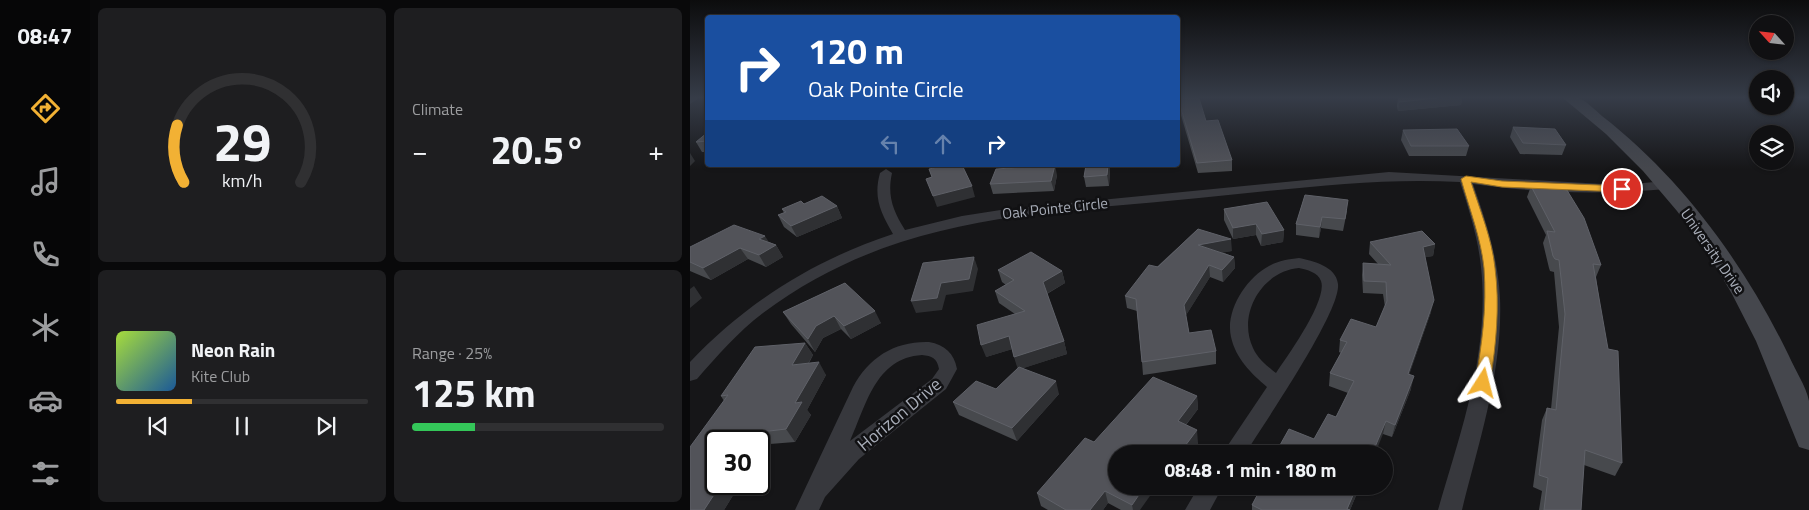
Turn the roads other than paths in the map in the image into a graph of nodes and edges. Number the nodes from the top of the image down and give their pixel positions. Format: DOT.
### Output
graph roads {
  1 [pos="1602,122"];
  2 [pos="889,169"];
  3 [pos="1466,179"];
  4 [pos="1666,185"];
  5 [pos="901,234"];
  6 [pos="690,374"];
  7 [pos="1276,385"];
  8 [pos="1809,438"];
  9 [pos="1239,445"];
  10 [pos="817,490"];
  11 [pos="1206,495"];
  12 [pos="807,510"];
  13 [pos="1197,510"];
  14 [pos="1450,510"];
  1 -- 4 [label="main road, University Drive"];
  2 -- 5 [label="street"];
  3 -- 4 [label="street, Oak Pointe Circle"];
  3 -- 5 [label="street, Oak Pointe Circle"];
  3 -- 14 [label="street"];
  4 -- 8 [label="main road, University Drive"];
  5 -- 6 [label="street, Oak Pointe Circle"];
  7 -- 7 [label="street"];
  7 -- 9 [label="street"];
  10 -- 10 [label="street, Horizon Drive"];
  10 -- 12 [label="street, Horizon Drive"];
  11 -- 13 [label="street"];
}
